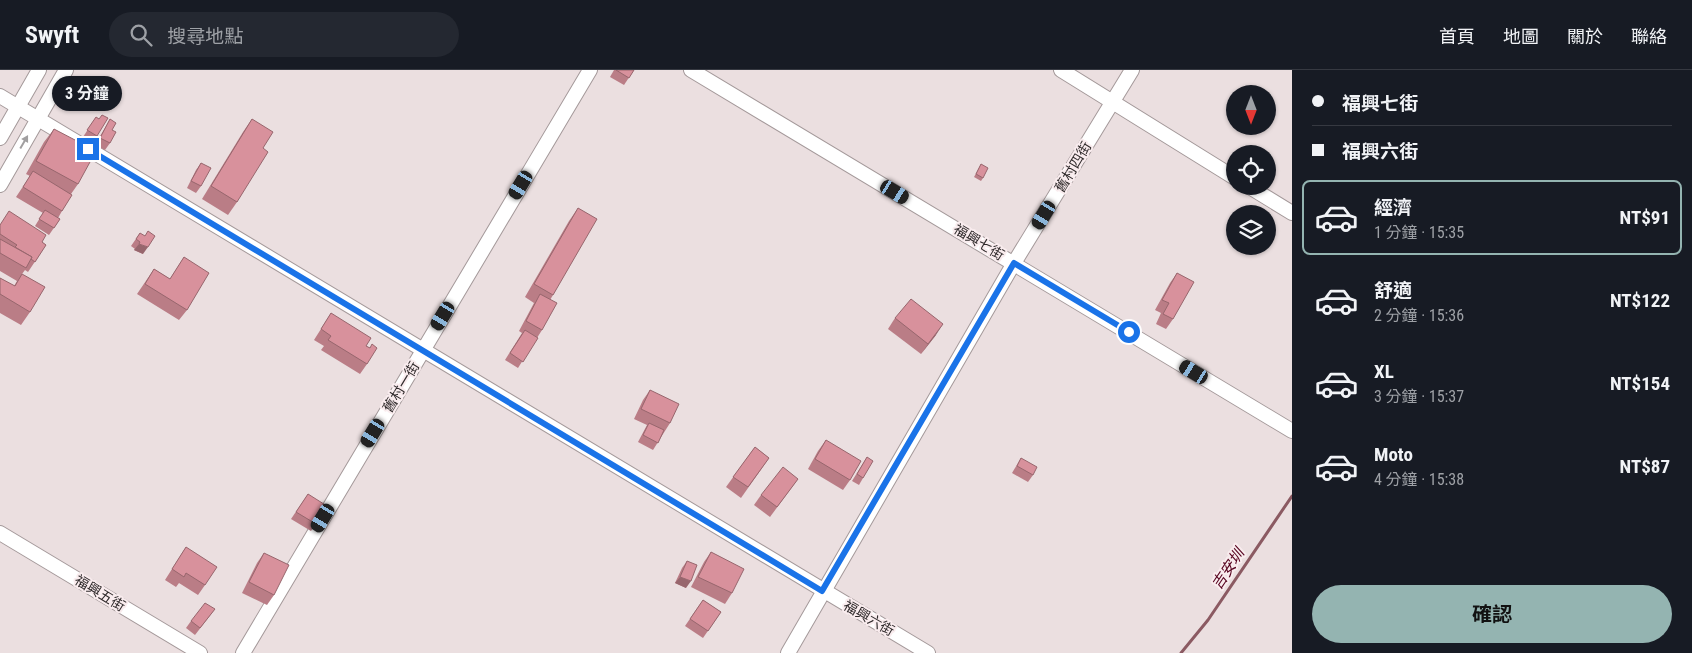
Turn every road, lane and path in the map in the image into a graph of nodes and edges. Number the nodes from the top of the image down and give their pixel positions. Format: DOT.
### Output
graph roads {
  1 [pos="39,70"];
  2 [pos="66,70"];
  3 [pos="590,70"];
  4 [pos="691,70"];
  5 [pos="1062,70"];
  6 [pos="1132,70"];
  7 [pos="0,96"];
  8 [pos="1112,103"];
  9 [pos="18,106"];
  10 [pos="38,119"];
  11 [pos="0,138"];
  12 [pos="1226,173"];
  13 [pos="0,185"];
  14 [pos="1263,195"];
  15 [pos="1292,213"];
  16 [pos="1014,263"];
  17 [pos="423,349"];
  18 [pos="1292,431"];
  19 [pos="0,533"];
  20 [pos="822,591"];
  21 [pos="200,653"];
  22 [pos="243,653"];
  23 [pos="788,653"];
  24 [pos="928,653"];
  1 -- 9 [label="street"];
  2 -- 10 [label="street"];
  3 -- 17 [label="street, 舊村一街"];
  4 -- 16 [label="street, 福興七街"];
  5 -- 8 [label="street"];
  6 -- 8 [label="street, 舊村四街"];
  7 -- 9 [label="street, 福興六街"];
  8 -- 12 [label="street"];
  8 -- 16 [label="street, 舊村四街"];
  9 -- 10 [label="street, 福興六街"];
  9 -- 11 [label="street"];
  13 -- 10 [label="street, one-way"];
  10 -- 17 [label="street, 福興六街"];
  14 -- 15 [label="street"];
  16 -- 18 [label="street, 福興七街"];
  16 -- 20 [label="street, 舊村四街"];
  17 -- 20 [label="street, 福興六街"];
  17 -- 22 [label="street, 舊村一街"];
  19 -- 21 [label="street, 福興五街"];
  20 -- 23 [label="street, 舊村四街"];
  20 -- 24 [label="street, 福興六街"];
}
